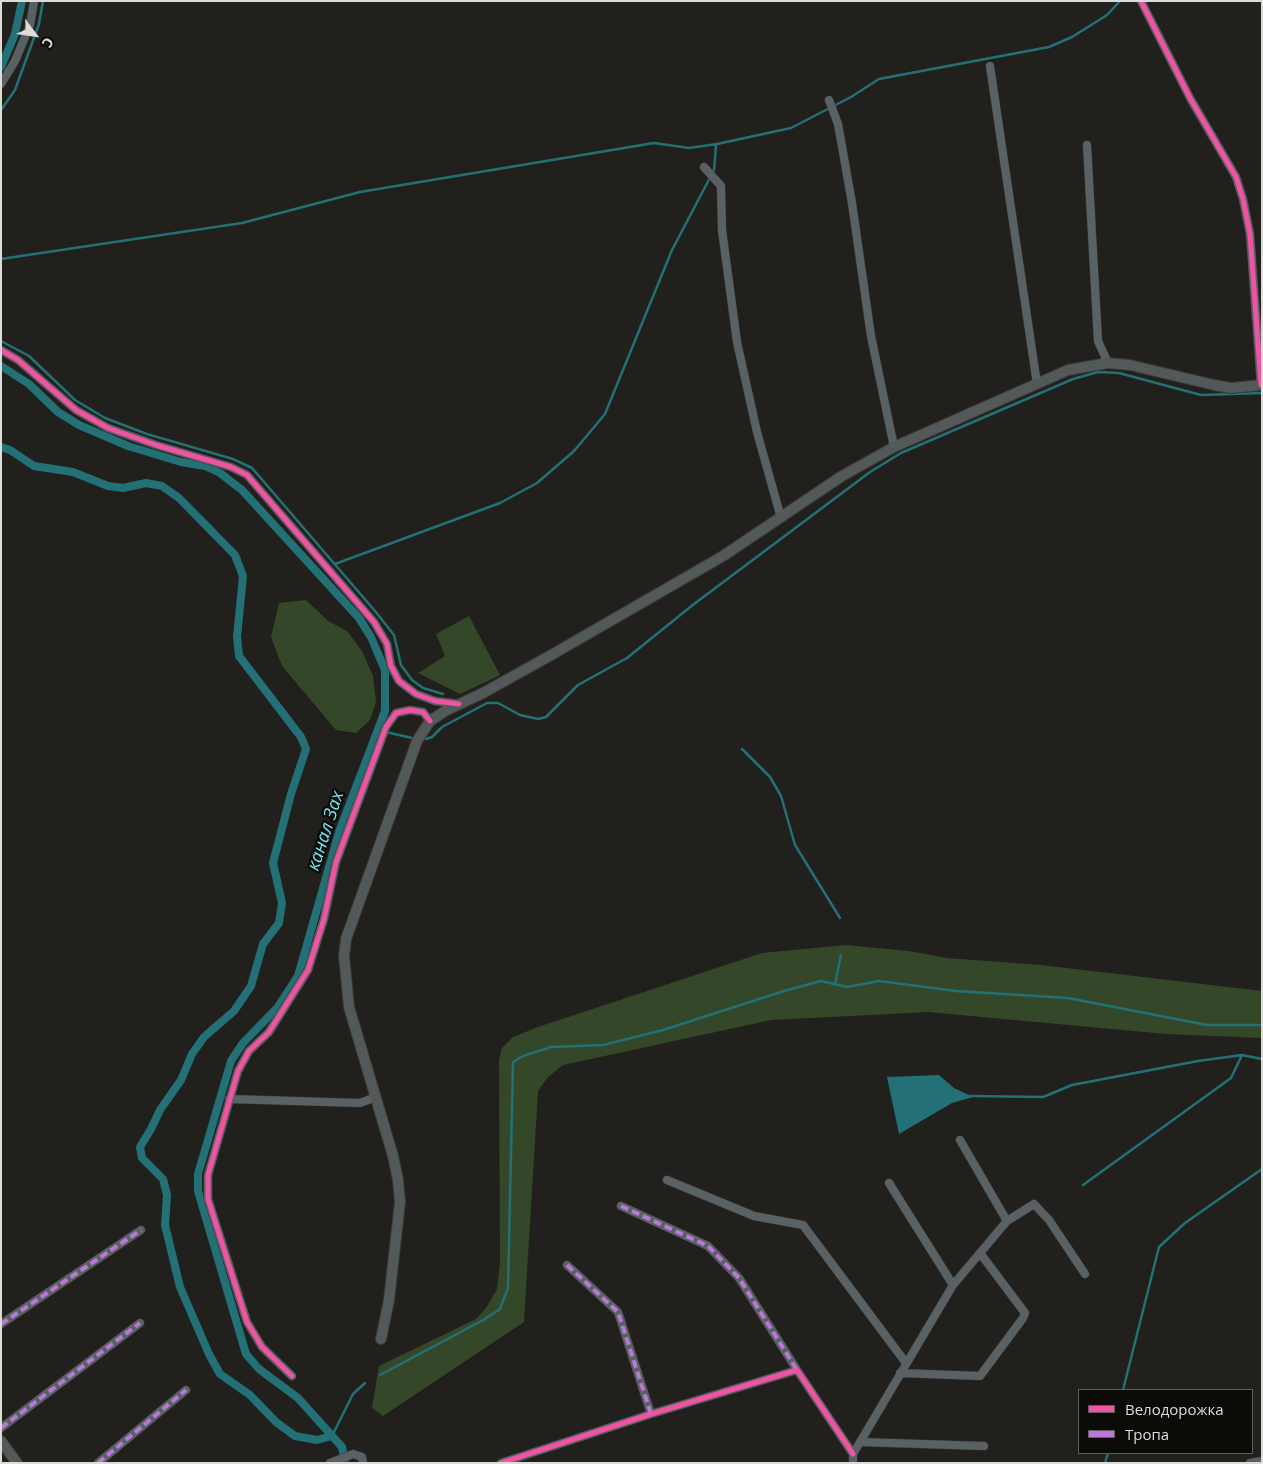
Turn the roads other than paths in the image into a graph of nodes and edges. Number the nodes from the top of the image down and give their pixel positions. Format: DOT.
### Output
graph roads {
  1 [pos="34,1"];
  2 [pos="1141,1"];
  3 [pos="990,66"];
  4 [pos="1,84"];
  5 [pos="829,100"];
  6 [pos="1087,145"];
  7 [pos="704,167"];
  8 [pos="1,350"];
  9 [pos="1108,363"];
  10 [pos="1037,384"];
  11 [pos="1262,385"];
  12 [pos="894,447"];
  13 [pos="782,518"];
  14 [pos="435,701"];
  15 [pos="459,704"];
  16 [pos="423,712"];
  17 [pos="430,721"];
  18 [pos="376,1097"];
  19 [pos="229,1099"];
  20 [pos="960,1140"];
  21 [pos="667,1180"];
  22 [pos="889,1183"];
  23 [pos="621,1206"];
  24 [pos="1007,1221"];
  25 [pos="141,1230"];
  26 [pos="980,1253"];
  27 [pos="567,1265"];
  28 [pos="1085,1274"];
  29 [pos="953,1285"];
  30 [pos="140,1323"];
  31 [pos="1,1324"];
  32 [pos="382,1339"];
  33 [pos="906,1363"];
  34 [pos="797,1370"];
  35 [pos="900,1372"];
  36 [pos="292,1376"];
  37 [pos="186,1390"];
  38 [pos="651,1414"];
  39 [pos="1,1428"];
  40 [pos="1,1442"];
  41 [pos="860,1442"];
  42 [pos="984,1446"];
  43 [pos="853,1454"];
  44 [pos="333,1461"];
  45 [pos="1262,1461"];
  46 [pos="17,1463"];
  47 [pos="98,1463"];
  48 [pos="363,1463"];
  49 [pos="501,1463"];
  50 [pos="853,1463"];
  51 [pos="1250,1463"];
  1 -- 4 [label="street"];
  2 -- 11 [label="street"];
  3 -- 10 [label="street"];
  5 -- 12 [label="street"];
  6 -- 9 [label="street"];
  7 -- 13 [label="street"];
  8 -- 14 [label="street"];
  9 -- 10 [label="main road"];
  9 -- 11 [label="main road"];
  10 -- 12 [label="main road"];
  12 -- 13 [label="main road"];
  13 -- 15 [label="main road"];
  14 -- 15 [label="street"];
  14 -- 16 [label="street"];
  15 -- 17 [label="main road"];
  16 -- 17 [label="street"];
  16 -- 19 [label="street"];
  17 -- 18 [label="main road"];
  18 -- 19 [label="street"];
  18 -- 32 [label="main road"];
  19 -- 36 [label="street"];
  20 -- 24 [label="street"];
  21 -- 33 [label="street"];
  22 -- 29 [label="street"];
  23 -- 34 [label="street"];
  24 -- 26 [label="street"];
  24 -- 28 [label="street"];
  25 -- 31 [label="street"];
  26 -- 29 [label="street"];
  26 -- 35 [label="street"];
  27 -- 38 [label="street"];
  29 -- 33 [label="street"];
  30 -- 39 [label="street"];
  33 -- 35 [label="street"];
  34 -- 38 [label="street"];
  34 -- 43 [label="street"];
  35 -- 41 [label="street"];
  37 -- 47 [label="street"];
  38 -- 49 [label="street"];
  40 -- 46 [label="main road"];
  41 -- 42 [label="street"];
  41 -- 43 [label="street"];
  43 -- 50 [label="street"];
  44 -- 48 [label="street"];
  45 -- 51 [label="street"];
}
